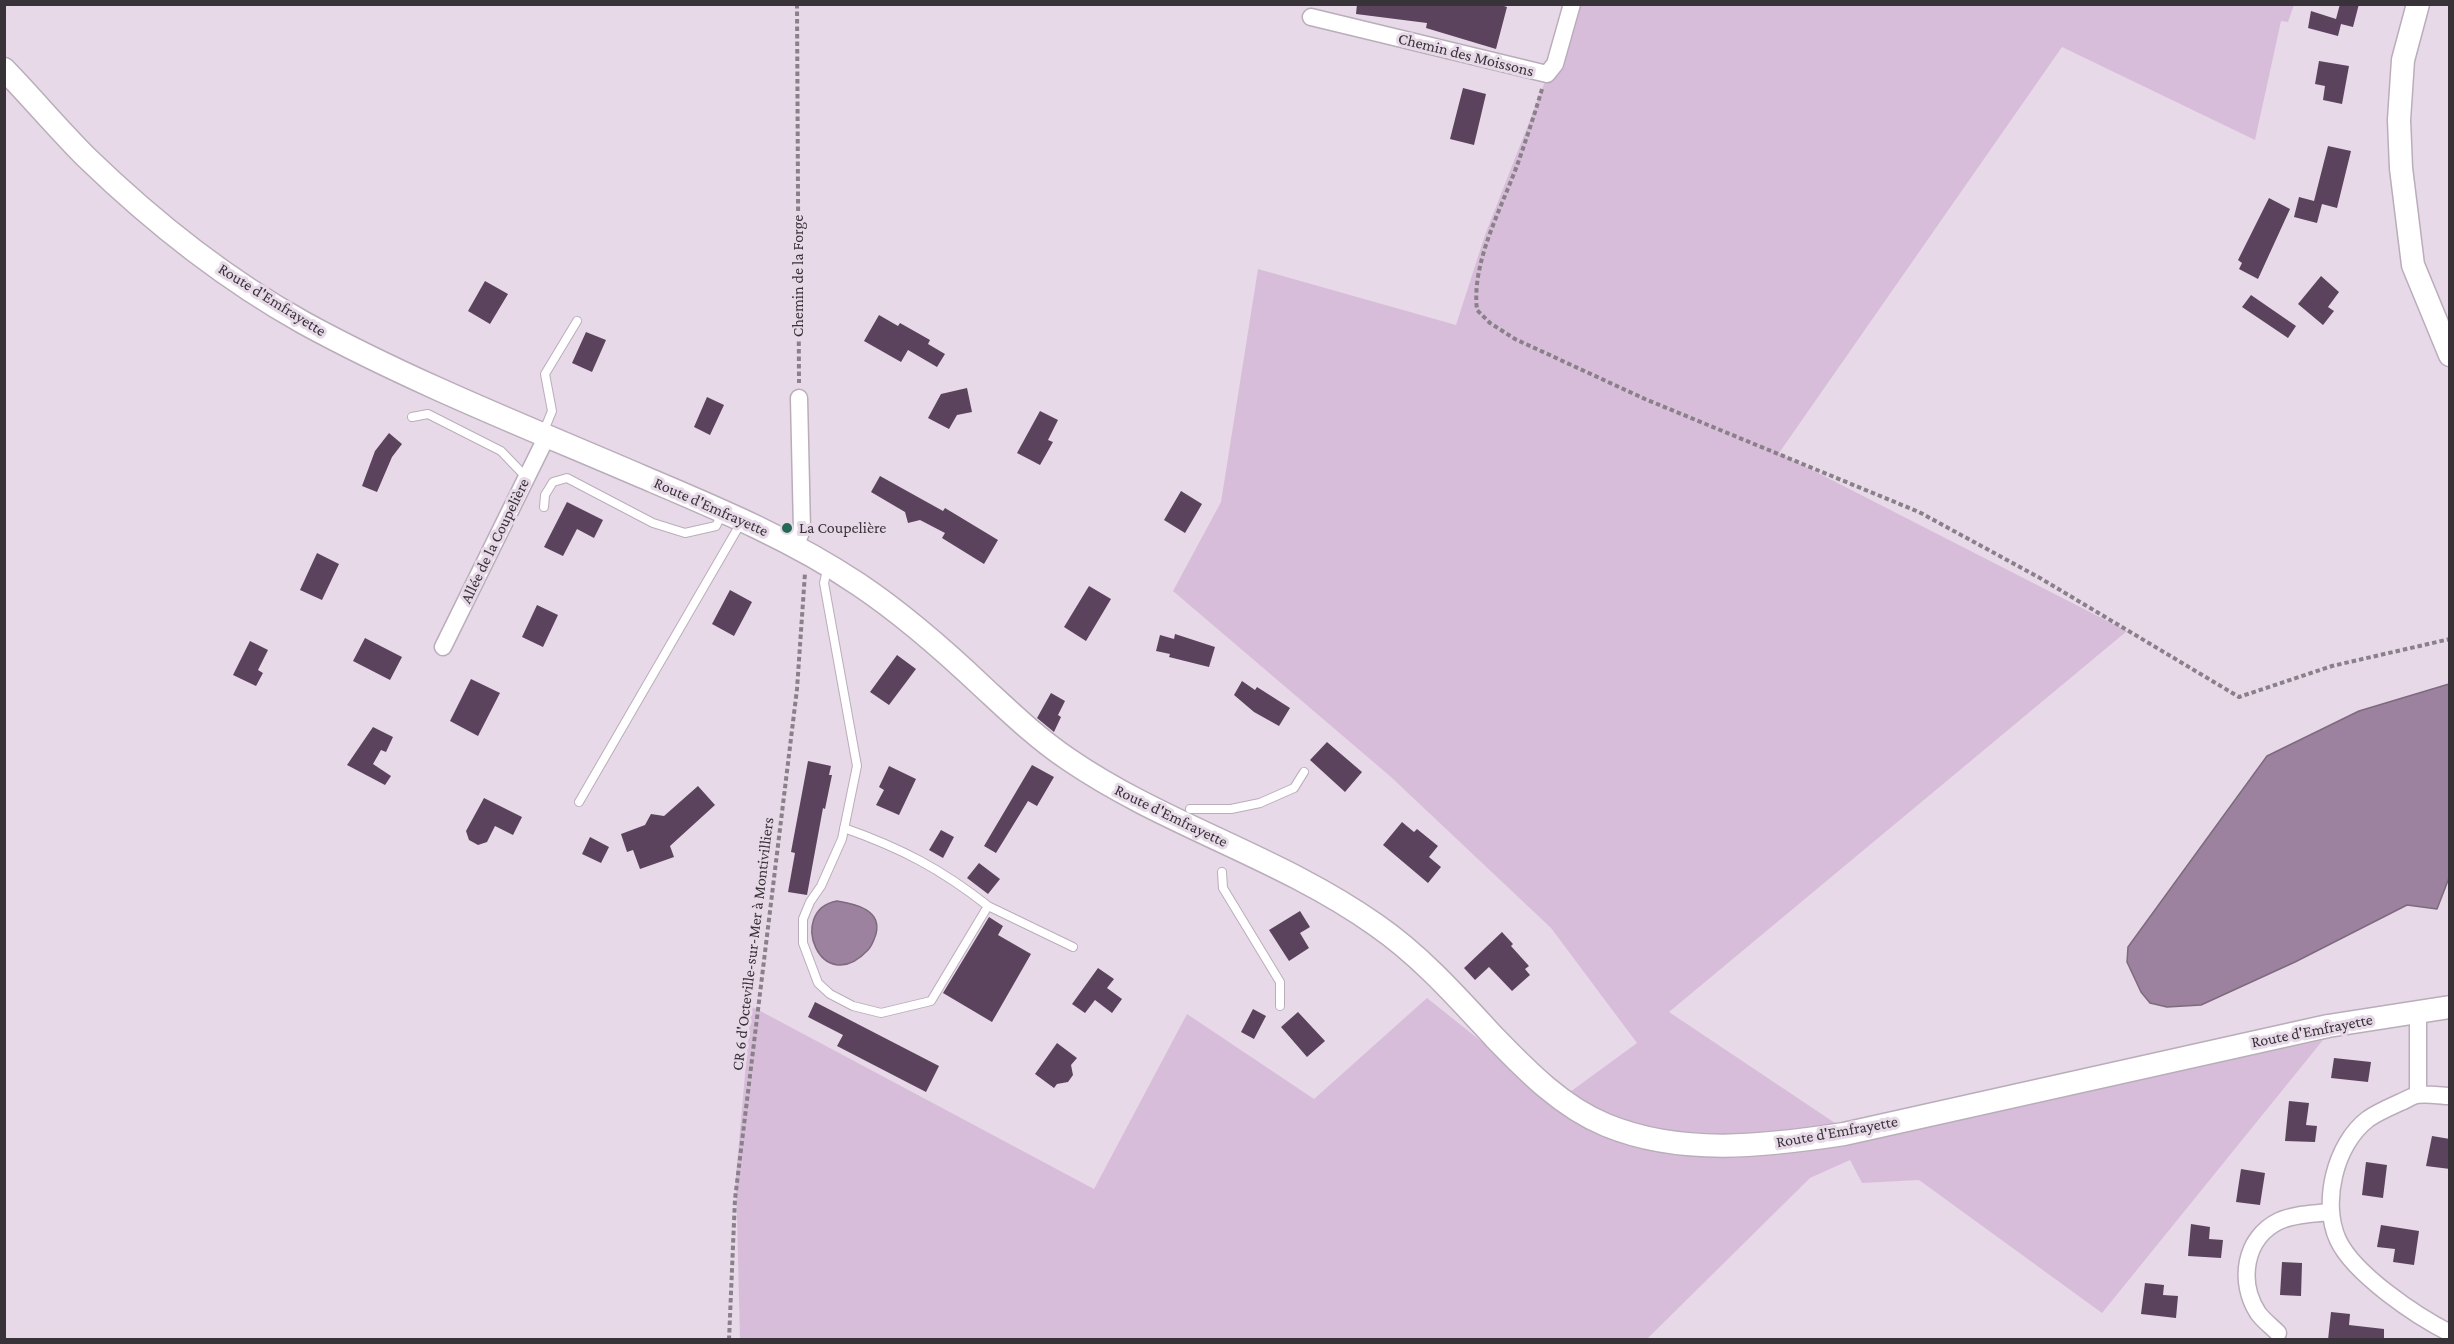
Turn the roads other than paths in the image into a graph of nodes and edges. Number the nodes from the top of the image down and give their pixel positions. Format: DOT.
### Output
graph roads {
  1 [pos="1572,4"];
  2 [pos="2418,4"];
  3 [pos="1311,17"];
  4 [pos="4,69"];
  5 [pos="577,321"];
  6 [pos="2450,355"];
  7 [pos="799,398"];
  8 [pos="412,417"];
  9 [pos="544,435"];
  10 [pos="526,477"];
  11 [pos="544,507"];
  12 [pos="732,516"];
  13 [pos="801,549"];
  14 [pos="828,565"];
  15 [pos="443,647"];
  16 [pos="1304,772"];
  17 [pos="579,802"];
  18 [pos="1190,809"];
  19 [pos="844,828"];
  20 [pos="1222,872"];
  21 [pos="988,906"];
  22 [pos="1073,947"];
  23 [pos="1280,1006"];
  24 [pos="2450,1007"];
  25 [pos="2418,1011"];
  26 [pos="2418,1095"];
  27 [pos="2450,1096"];
  28 [pos="2330,1212"];
  29 [pos="2278,1332"];
  30 [pos="2450,1333"];
  1 -- 3 [label="street, Chemin des Moissons"];
  2 -- 6 [label="street"];
  4 -- 9 [label="street, Route d'Emfrayette"];
  5 -- 9 [label="lane"];
  7 -- 13 [label="street"];
  8 -- 10 [label="lane"];
  9 -- 10 [label="street, Allée de la Coupelière"];
  9 -- 12 [label="street, Route d'Emfrayette"];
  10 -- 15 [label="street, Allée de la Coupelière"];
  11 -- 12 [label="lane"];
  12 -- 13 [label="street, Route d'Emfrayette"];
  12 -- 17 [label="lane"];
  13 -- 14 [label="street, Route d'Emfrayette"];
  14 -- 19 [label="lane"];
  14 -- 25 [label="street, Route d'Emfrayette"];
  16 -- 18 [label="lane"];
  19 -- 21 [label="lane"];
  19 -- 21 [label="lane"];
  20 -- 23 [label="lane"];
  21 -- 22 [label="lane"];
  24 -- 25 [label="street, Route d'Emfrayette"];
  25 -- 26 [label="street"];
  26 -- 27 [label="street"];
  26 -- 28 [label="street"];
  28 -- 29 [label="street"];
  28 -- 30 [label="street"];
}
